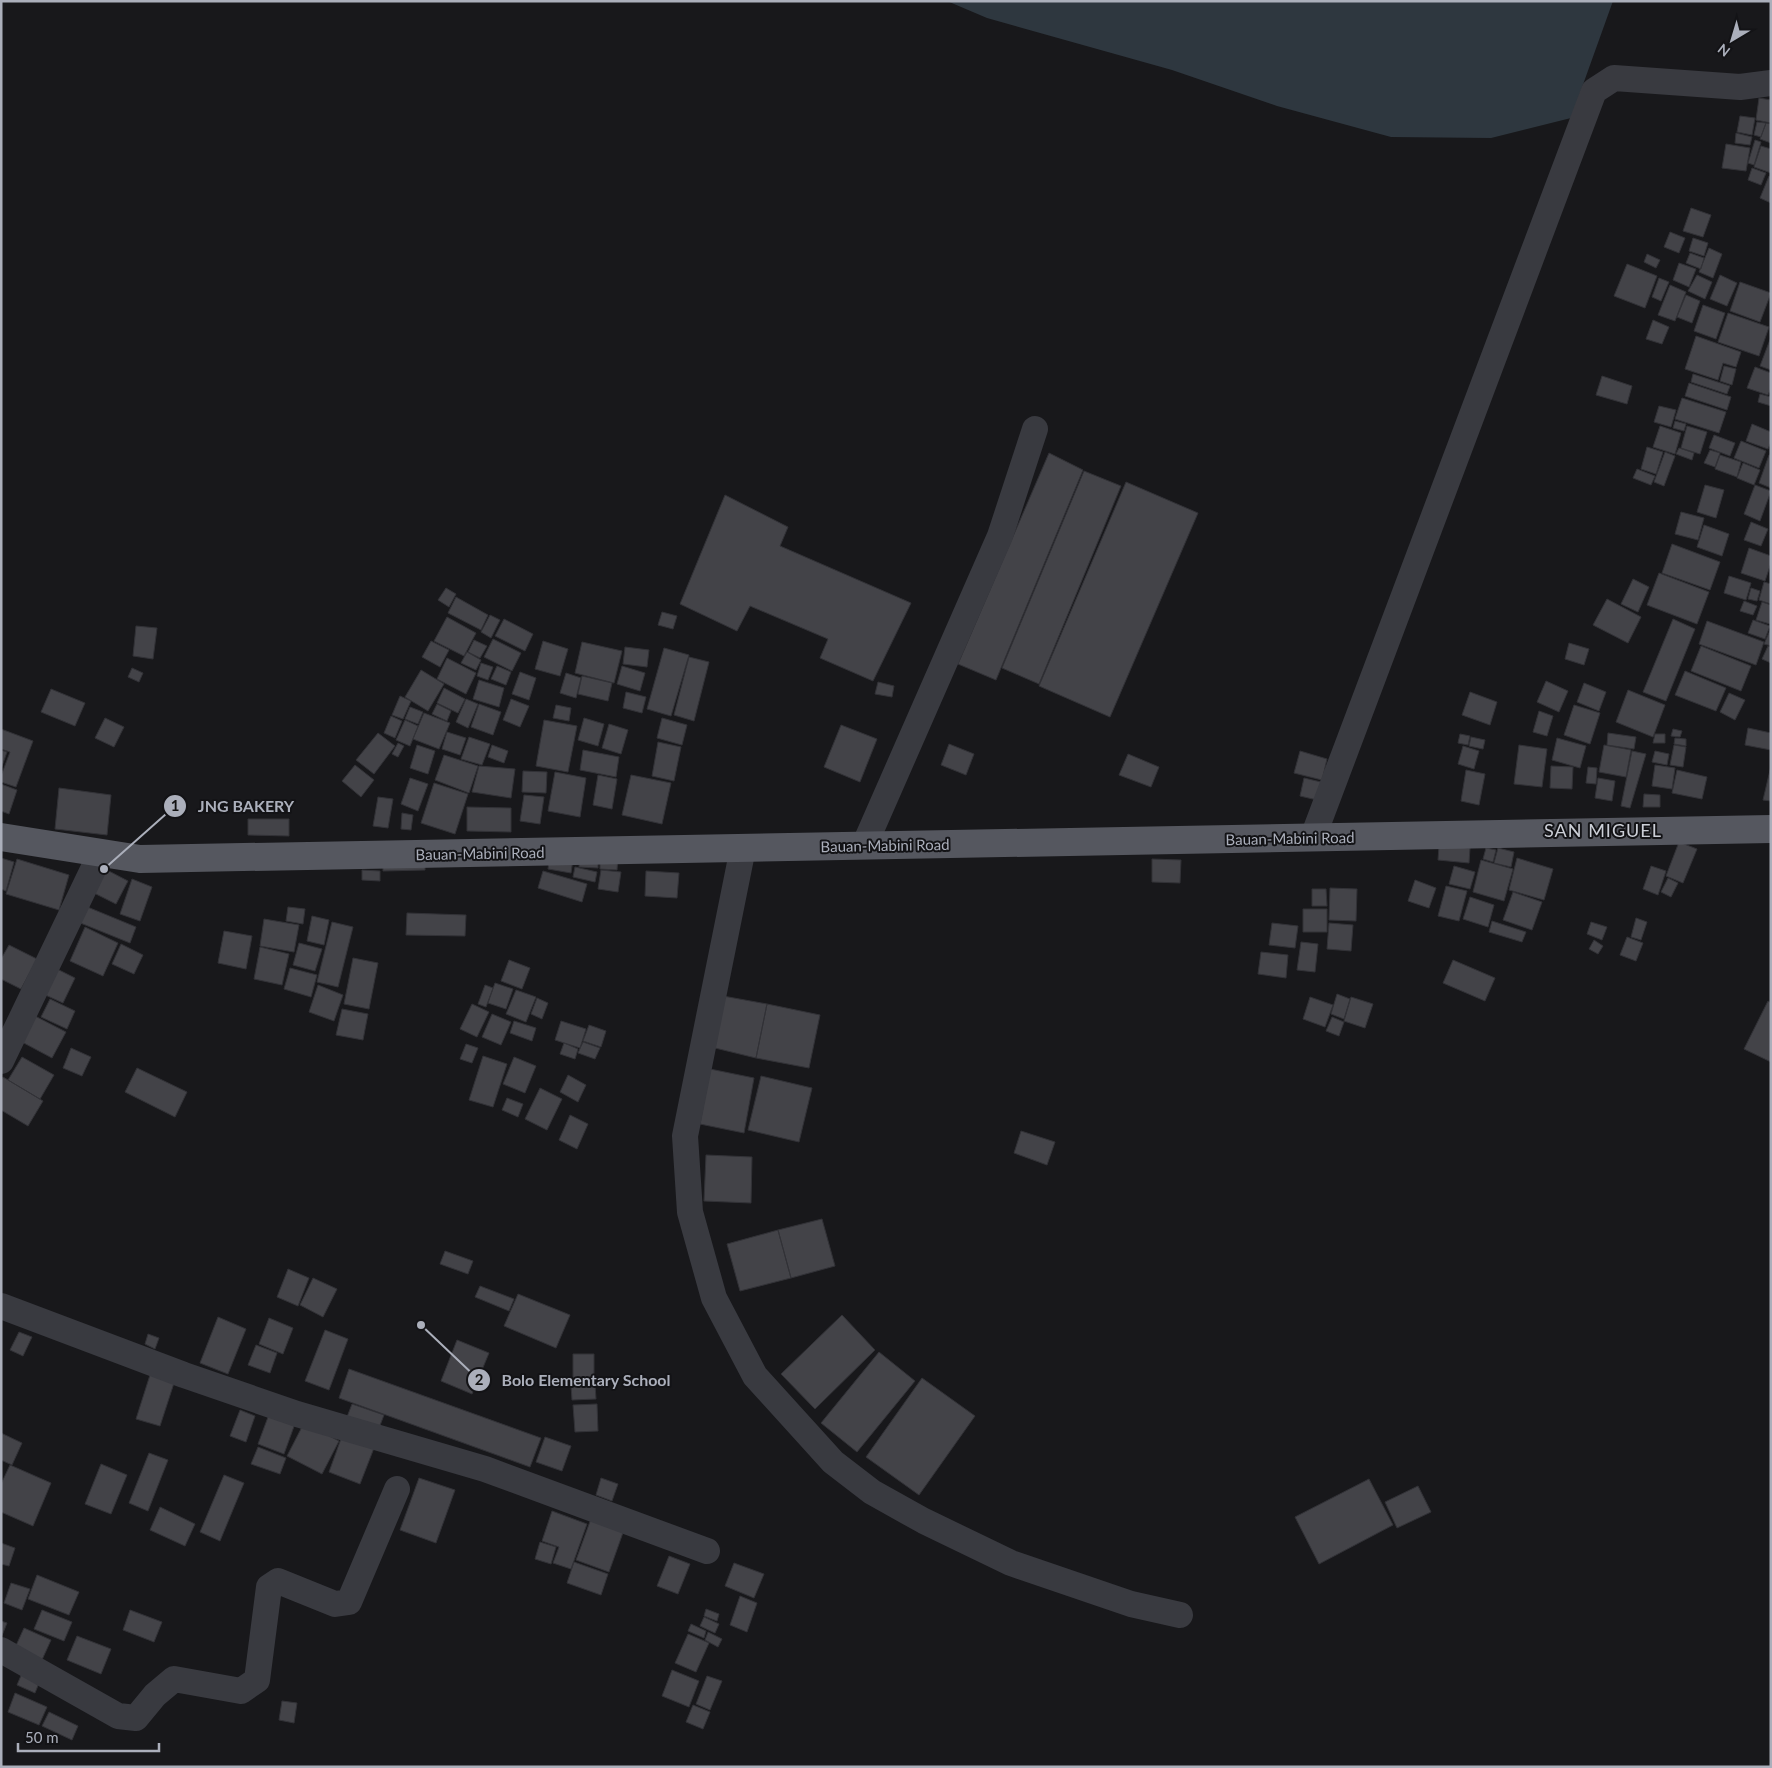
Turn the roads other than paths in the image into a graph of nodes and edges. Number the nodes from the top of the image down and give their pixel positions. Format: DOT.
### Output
graph roads {
  1 [pos="1771,83"];
  2 [pos="1035,429"];
  3 [pos="1771,829"];
  4 [pos="1,837"];
  5 [pos="1313,838"];
  6 [pos="864,846"];
  7 [pos="743,848"];
  8 [pos="101,853"];
  9 [pos="1,1061"];
  10 [pos="1,1306"];
  11 [pos="398,1489"];
  12 [pos="707,1551"];
  13 [pos="1180,1615"];
  14 [pos="1,1650"];
  1 -- 5 [label="street"];
  2 -- 6 [label="street"];
  3 -- 5 [label="main road, Bauan-Mabini Road"];
  4 -- 8 [label="main road, Bauan-Mabini Road"];
  5 -- 6 [label="main road, Bauan-Mabini Road"];
  6 -- 7 [label="main road, Bauan-Mabini Road"];
  7 -- 8 [label="main road, Bauan-Mabini Road"];
  7 -- 13 [label="street"];
  8 -- 9 [label="street"];
  10 -- 12 [label="street"];
  11 -- 14 [label="street"];
}
